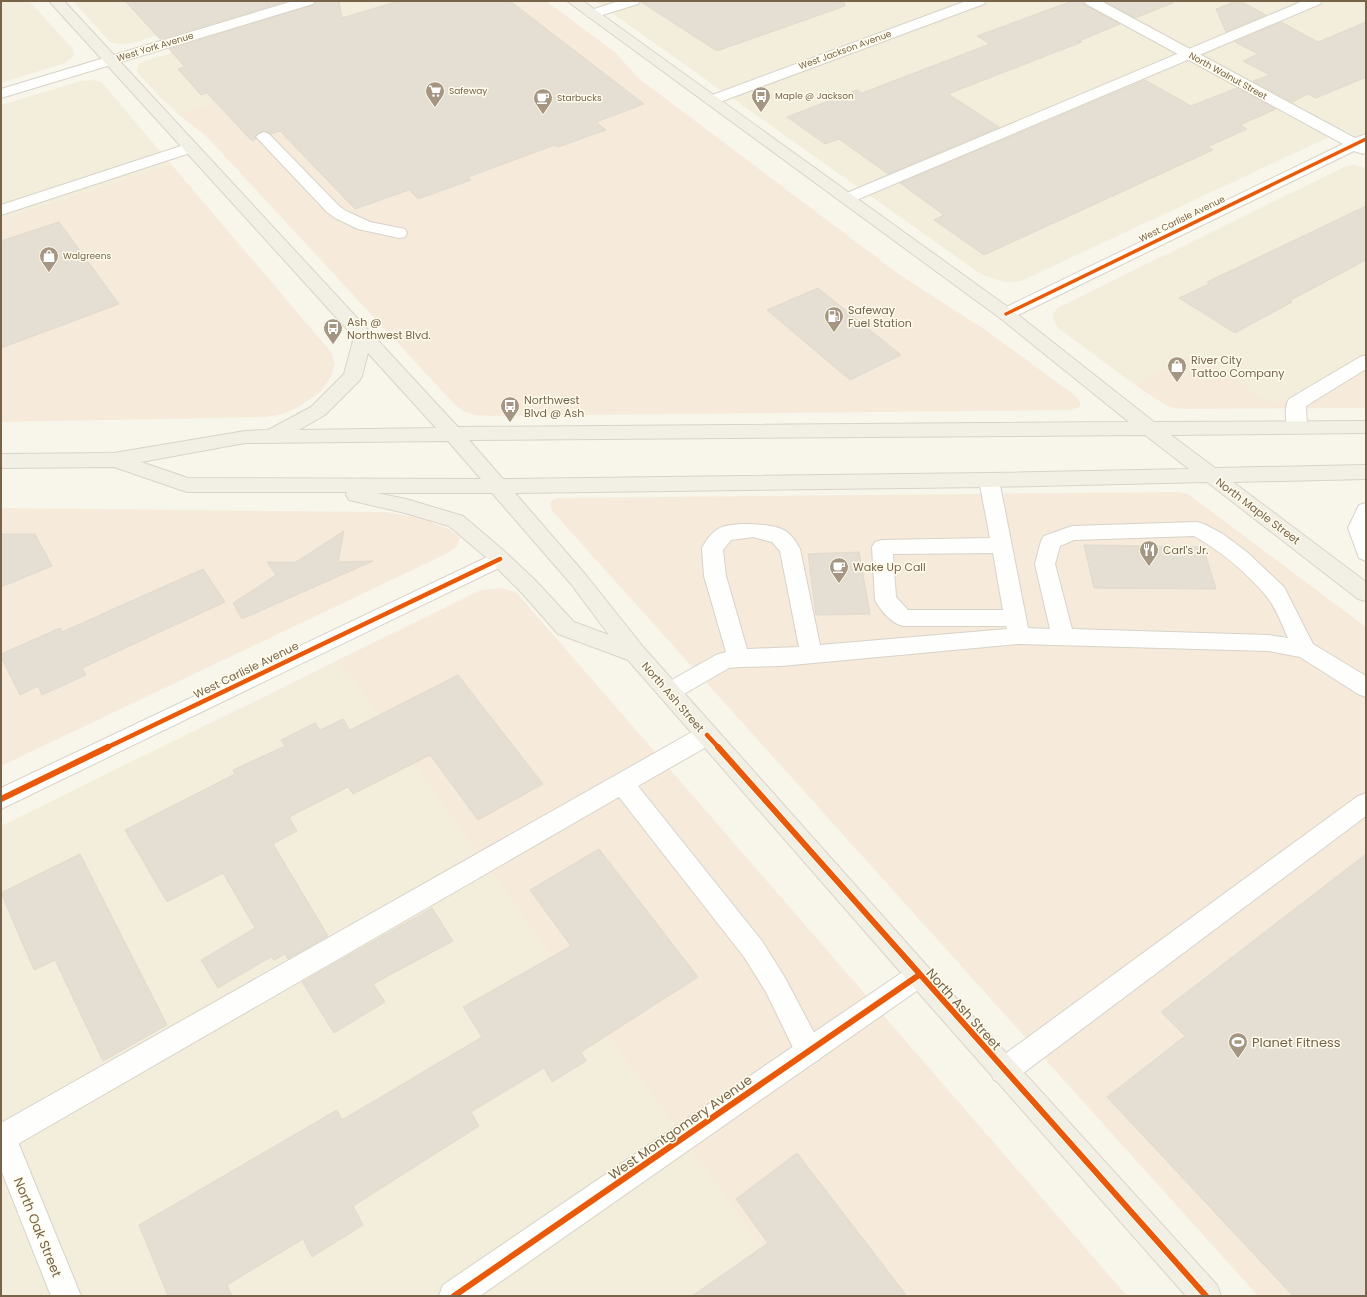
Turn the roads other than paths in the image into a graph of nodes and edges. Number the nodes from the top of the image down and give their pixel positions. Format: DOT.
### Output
graph roads {
  1 [pos="56,1"];
  2 [pos="308,1"];
  3 [pos="574,1"];
  4 [pos="633,1"];
  5 [pos="979,1"];
  6 [pos="1091,1"];
  7 [pos="1315,1"];
  8 [pos="593,14"];
  9 [pos="1189,54"];
  10 [pos="111,60"];
  11 [pos="1,94"];
  12 [pos="712,100"];
  13 [pos="264,137"];
  14 [pos="1362,145"];
  15 [pos="190,148"];
  16 [pos="848,198"];
  17 [pos="1,210"];
  18 [pos="399,233"];
  19 [pos="1006,314"];
  20 [pos="363,337"];
  21 [pos="1366,361"];
  22 [pos="1366,427"];
  23 [pos="1296,428"];
  24 [pos="1150,429"];
  25 [pos="453,434"];
  26 [pos="271,437"];
  27 [pos="114,460"];
  28 [pos="1,461"];
  29 [pos="1366,472"];
  30 [pos="1210,476"];
  31 [pos="989,480"];
  32 [pos="310,486"];
  33 [pos="499,486"];
  34 [pos="1366,510"];
  35 [pos="1001,546"];
  36 [pos="1366,553"];
  37 [pos="500,559"];
  38 [pos="1366,593"];
  39 [pos="1017,627"];
  40 [pos="1062,638"];
  41 [pos="1305,650"];
  42 [pos="636,654"];
  43 [pos="811,654"];
  44 [pos="740,658"];
  45 [pos="1366,688"];
  46 [pos="669,692"];
  47 [pos="707,735"];
  48 [pos="622,784"];
  49 [pos="1,799"];
  50 [pos="1366,803"];
  51 [pos="919,975"];
  52 [pos="809,1051"];
  53 [pos="1004,1071"];
  54 [pos="1,1137"];
  55 [pos="1202,1295"];
  56 [pos="66,1296"];
  57 [pos="454,1296"];
  1 -- 10 [label="main road, North Ash Street"];
  2 -- 10 [label="street, West York Avenue"];
  3 -- 8 [label="main road, North Maple Street"];
  4 -- 8 [label="street"];
  5 -- 12 [label="street, West Jackson Avenue"];
  6 -- 9 [label="street, North Walnut Street"];
  7 -- 9 [label="street"];
  8 -- 12 [label="main road, North Maple Street"];
  9 -- 14 [label="street, North Walnut Street"];
  9 -- 16 [label="street"];
  10 -- 11 [label="street, West York Avenue"];
  10 -- 15 [label="main road, North Ash Street"];
  12 -- 16 [label="main road, North Maple Street"];
  13 -- 18 [label="street"];
  14 -- 19 [label="street, West Carlisle Avenue"];
  15 -- 17 [label="street"];
  15 -- 20 [label="main road, North Ash Street"];
  16 -- 19 [label="main road, North Maple Street"];
  19 -- 24 [label="main road, North Maple Street"];
  20 -- 25 [label="main road, North Ash Street"];
  20 -- 26 [label="main road"];
  21 -- 23 [label="street"];
  22 -- 23 [label="main road"];
  23 -- 24 [label="main road"];
  24 -- 25 [label="main road"];
  24 -- 30 [label="main road, North Maple Street"];
  25 -- 26 [label="main road"];
  25 -- 33 [label="main road, North Ash Street"];
  26 -- 27 [label="main road"];
  27 -- 28 [label="main road"];
  27 -- 32 [label="main road"];
  29 -- 30 [label="main road"];
  30 -- 31 [label="main road"];
  30 -- 38 [label="main road, North Maple Street"];
  31 -- 33 [label="main road"];
  31 -- 35 [label="street"];
  32 -- 33 [label="main road"];
  32 -- 37 [label="main road"];
  33 -- 42 [label="main road, North Ash Street"];
  34 -- 36 [label="street"];
  35 -- 39 [label="street"];
  35 -- 39 [label="street"];
  37 -- 42 [label="main road"];
  37 -- 49 [label="street, West Carlisle Avenue"];
  39 -- 40 [label="street"];
  39 -- 43 [label="street"];
  40 -- 41 [label="street"];
  40 -- 41 [label="street"];
  41 -- 45 [label="street"];
  42 -- 46 [label="main road, North Ash Street"];
  43 -- 44 [label="street"];
  43 -- 44 [label="street"];
  44 -- 46 [label="street"];
  46 -- 47 [label="main road, North Ash Street"];
  47 -- 48 [label="street"];
  47 -- 51 [label="main road, North Ash Street"];
  48 -- 52 [label="street"];
  48 -- 54 [label="street"];
  50 -- 53 [label="street"];
  51 -- 52 [label="street, West Montgomery Avenue"];
  51 -- 53 [label="main road, North Ash Street"];
  52 -- 57 [label="street, West Montgomery Avenue"];
  53 -- 55 [label="main road, North Ash Street"];
  54 -- 56 [label="street, North Oak Street"];
}
